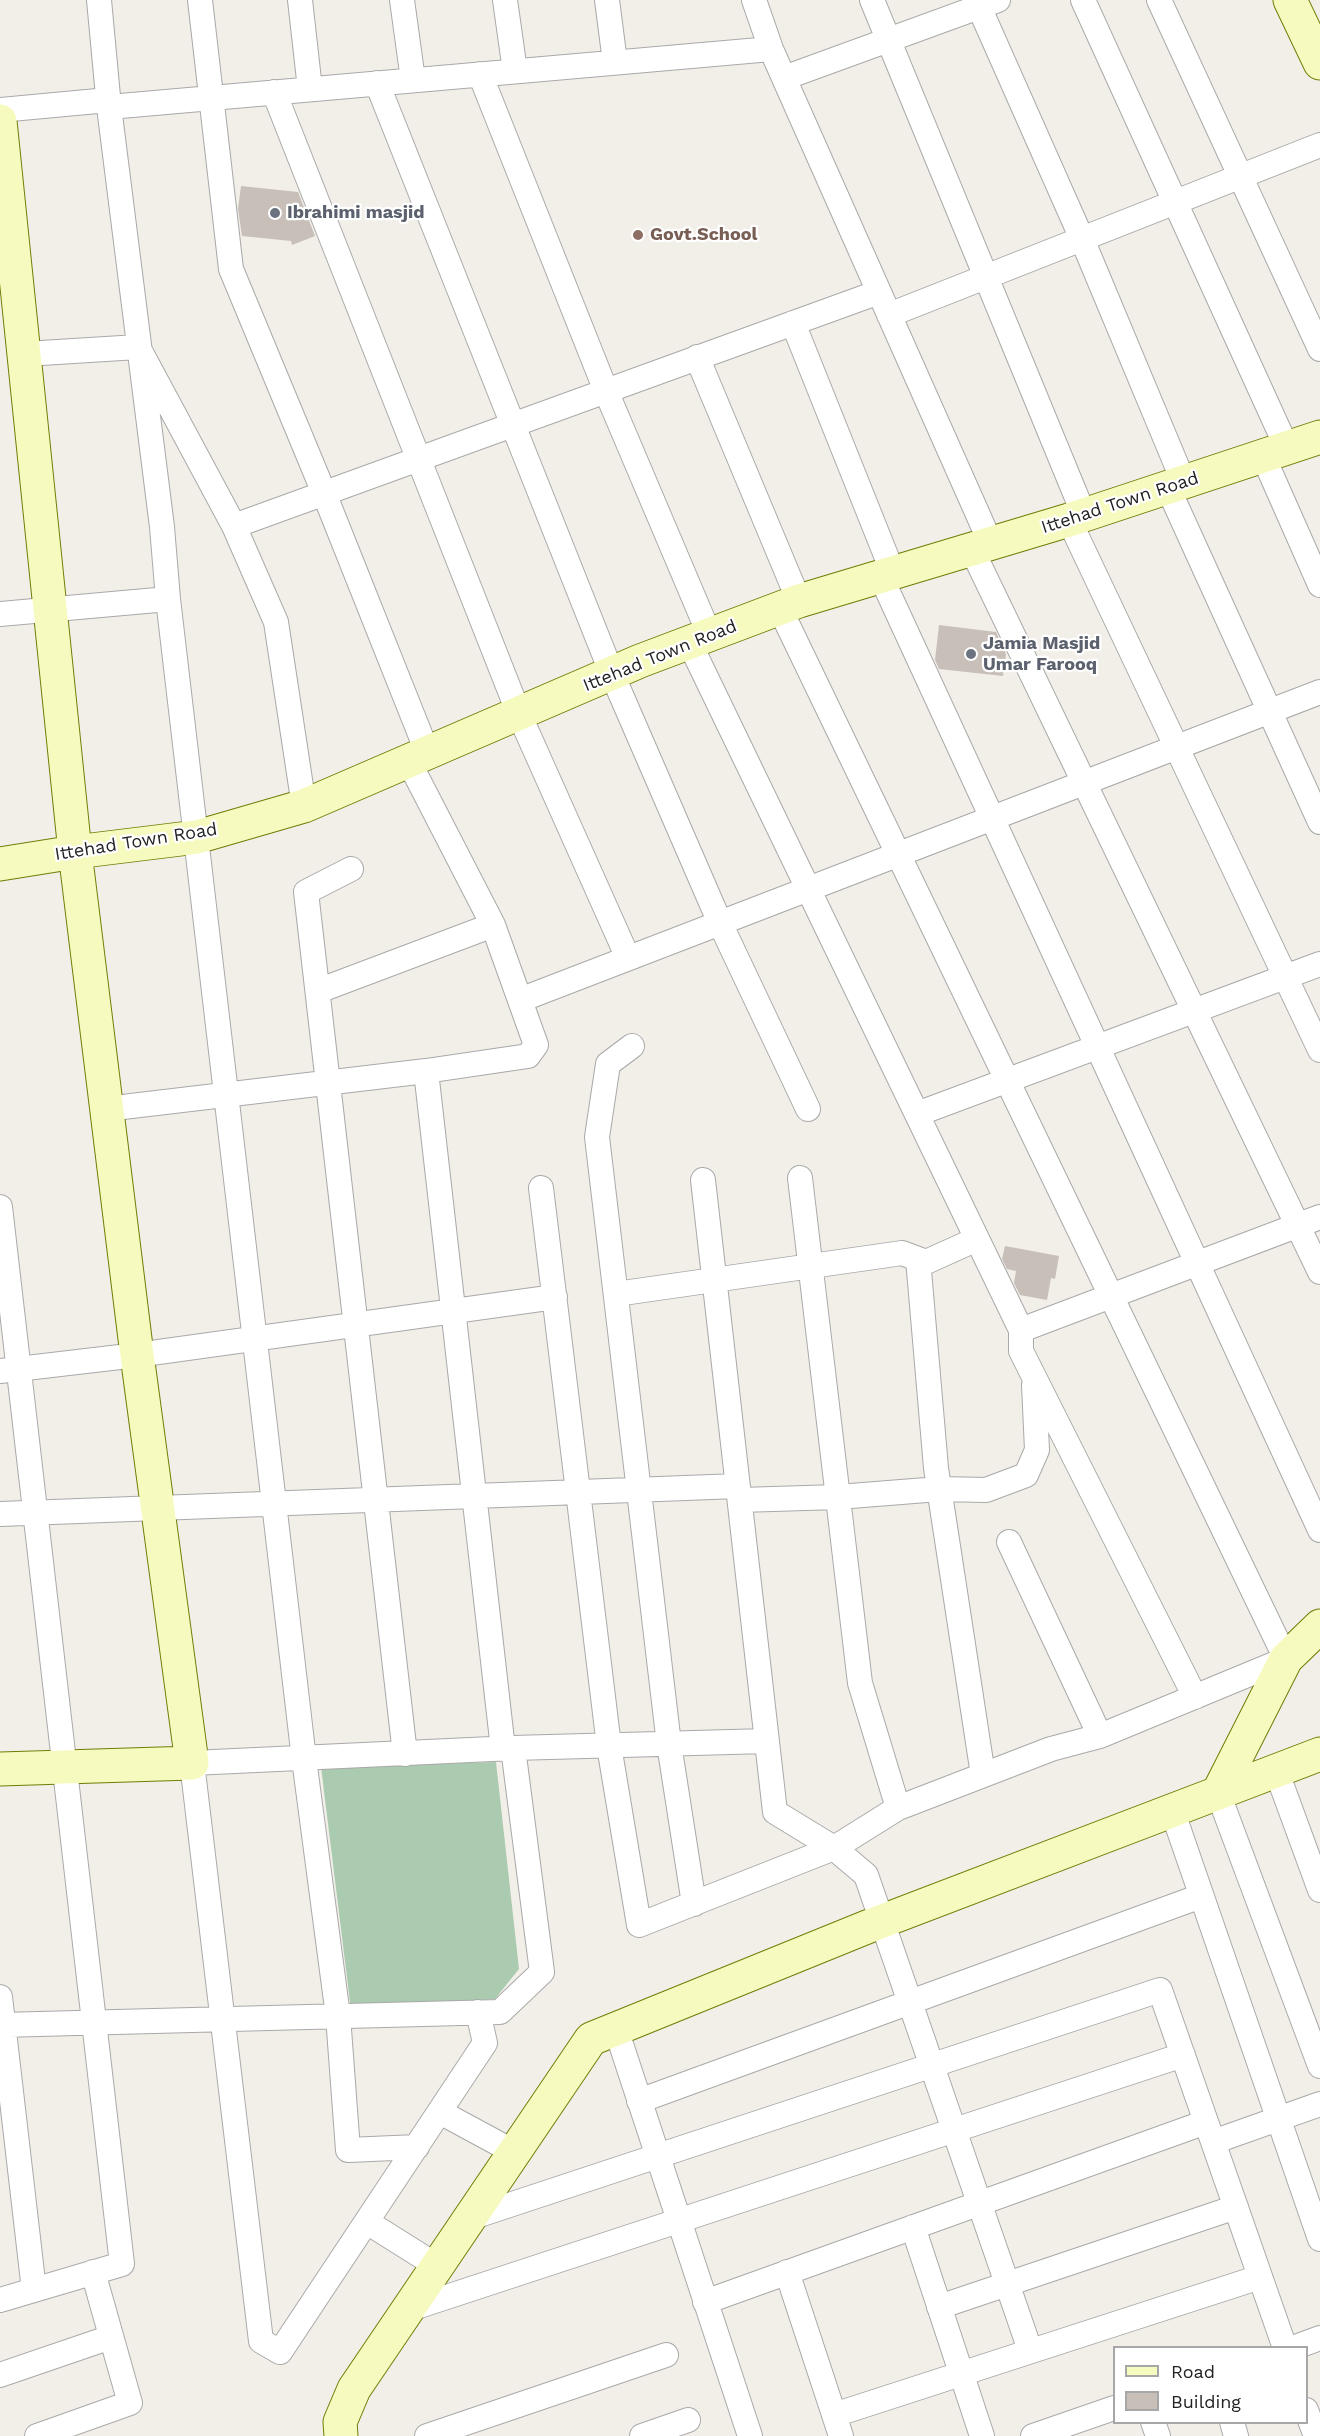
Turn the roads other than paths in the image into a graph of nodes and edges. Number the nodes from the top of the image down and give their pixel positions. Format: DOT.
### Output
graph roads {
  1 [pos="99,0"];
  2 [pos="200,0"];
  3 [pos="300,0"];
  4 [pos="402,0"];
  5 [pos="505,0"];
  6 [pos="607,0"];
  7 [pos="754,0"];
  8 [pos="872,0"];
  9 [pos="1083,0"];
  10 [pos="1159,0"];
  11 [pos="1290,0"];
  12 [pos="984,2"];
  13 [pos="888,40"];
  14 [pos="771,49"];
  15 [pos="615,62"];
  16 [pos="1320,63"];
  17 [pos="515,71"];
  18 [pos="480,74"];
  19 [pos="784,78"];
  20 [pos="413,80"];
  21 [pos="377,83"];
  22 [pos="310,89"];
  23 [pos="274,92"];
  24 [pos="211,98"];
  25 [pos="109,103"];
  26 [pos="0,110"];
  27 [pos="0,121"];
  28 [pos="1320,145"];
  29 [pos="1240,176"];
  30 [pos="1175,202"];
  31 [pos="1082,239"];
  32 [pos="986,276"];
  33 [pos="879,292"];
  34 [pos="889,315"];
  35 [pos="793,323"];
  36 [pos="138,347"];
  37 [pos="1320,349"];
  38 [pos="697,357"];
  39 [pos="17,362"];
  40 [pos="606,391"];
  41 [pos="512,425"];
  42 [pos="1320,437"];
  43 [pos="1275,452"];
  44 [pos="417,459"];
  45 [pos="1176,485"];
  46 [pos="324,493"];
  47 [pos="1076,517"];
  48 [pos="234,526"];
  49 [pos="981,547"];
  50 [pos="887,575"];
  51 [pos="1320,585"];
  52 [pos="168,599"];
  53 [pos="790,605"];
  54 [pos="49,609"];
  55 [pos="0,614"];
  56 [pos="700,640"];
  57 [pos="612,674"];
  58 [pos="1320,692"];
  59 [pos="1270,711"];
  60 [pos="519,714"];
  61 [pos="1176,747"];
  62 [pos="419,758"];
  63 [pos="1084,783"];
  64 [pos="304,806"];
  65 [pos="992,818"];
  66 [pos="1320,822"];
  67 [pos="197,837"];
  68 [pos="75,852"];
  69 [pos="898,855"];
  70 [pos="0,864"];
  71 [pos="351,869"];
  72 [pos="808,889"];
  73 [pos="720,923"];
  74 [pos="493,925"];
  75 [pos="628,958"];
  76 [pos="1320,964"];
  77 [pos="1286,977"];
  78 [pos="318,991"];
  79 [pos="520,1000"];
  80 [pos="1195,1011"];
  81 [pos="632,1046"];
  82 [pos="1097,1047"];
  83 [pos="1320,1050"];
  84 [pos="426,1071"];
  85 [pos="1007,1081"];
  86 [pos="329,1082"];
  87 [pos="227,1095"];
  88 [pos="106,1109"];
  89 [pos="808,1109"];
  90 [pos="917,1114"];
  91 [pos="800,1178"];
  92 [pos="703,1180"];
  93 [pos="541,1188"];
  94 [pos="0,1207"];
  95 [pos="1320,1217"];
  96 [pos="1298,1225"];
  97 [pos="978,1239"];
  98 [pos="918,1259"];
  99 [pos="1198,1263"];
  100 [pos="809,1267"];
  101 [pos="1320,1272"];
  102 [pos="715,1280"];
  103 [pos="616,1294"];
  104 [pos="1112,1295"];
  105 [pos="555,1297"];
  106 [pos="453,1312"];
  107 [pos="355,1325"];
  108 [pos="1021,1330"];
  109 [pos="255,1339"];
  110 [pos="137,1355"];
  111 [pos="9,1370"];
  112 [pos="1034,1375"];
  113 [pos="939,1489"];
  114 [pos="640,1490"];
  115 [pos="579,1492"];
  116 [pos="739,1493"];
  117 [pos="475,1496"];
  118 [pos="838,1497"];
  119 [pos="374,1500"];
  120 [pos="274,1504"];
  121 [pos="158,1508"];
  122 [pos="36,1513"];
  123 [pos="0,1514"];
  124 [pos="1320,1530"];
  125 [pos="1009,1542"];
  126 [pos="1320,1626"];
  127 [pos="1286,1659"];
  128 [pos="1195,1697"];
  129 [pos="1100,1736"];
  130 [pos="767,1741"];
  131 [pos="669,1744"];
  132 [pos="609,1746"];
  133 [pos="508,1749"];
  134 [pos="405,1754"];
  135 [pos="1320,1754"];
  136 [pos="304,1759"];
  137 [pos="192,1763"];
  138 [pos="64,1767"];
  139 [pos="0,1769"];
  140 [pos="1276,1770"];
  141 [pos="983,1776"];
  142 [pos="1218,1793"];
  143 [pos="898,1808"];
  144 [pos="1172,1810"];
  145 [pos="834,1848"];
  146 [pos="1320,1890"];
  147 [pos="1201,1896"];
  148 [pos="694,1904"];
  149 [pos="882,1922"];
  150 [pos="0,1997"];
  151 [pos="910,2002"];
  152 [pos="478,2012"];
  153 [pos="338,2016"];
  154 [pos="223,2019"];
  155 [pos="94,2022"];
  156 [pos="2,2025"];
  157 [pos="616,2029"];
  158 [pos="1183,2055"];
  159 [pos="932,2066"];
  160 [pos="1320,2066"];
  161 [pos="639,2101"];
  162 [pos="1320,2104"];
  163 [pos="440,2112"];
  164 [pos="1278,2119"];
  165 [pos="954,2130"];
  166 [pos="1210,2132"];
  167 [pos="417,2147"];
  168 [pos="514,2152"];
  169 [pos="657,2156"];
  170 [pos="979,2204"];
  171 [pos="1236,2206"];
  172 [pos="470,2218"];
  173 [pos="678,2221"];
  174 [pos="367,2222"];
  175 [pos="913,2227"];
  176 [pos="1320,2239"];
  177 [pos="437,2266"];
  178 [pos="93,2272"];
  179 [pos="788,2272"];
  180 [pos="1260,2277"];
  181 [pos="1007,2284"];
  182 [pos="34,2290"];
  183 [pos="0,2300"];
  184 [pos="705,2302"];
  185 [pos="939,2307"];
  186 [pos="407,2310"];
  187 [pos="111,2337"];
  188 [pos="1320,2338"];
  189 [pos="1284,2346"];
  190 [pos="1298,2346"];
  191 [pos="1030,2350"];
  192 [pos="666,2355"];
  193 [pos="961,2372"];
  194 [pos="0,2375"];
  195 [pos="1113,2409"];
  196 [pos="1308,2415"];
  197 [pos="688,2420"];
  198 [pos="837,2426"];
  199 [pos="1076,2429"];
  200 [pos="37,2436"];
  201 [pos="341,2436"];
  202 [pos="427,2436"];
  203 [pos="642,2436"];
  204 [pos="750,2436"];
  205 [pos="982,2436"];
  206 [pos="1034,2436"];
  207 [pos="1316,2436"];
  1 -- 25 [label="street"];
  2 -- 24 [label="street"];
  3 -- 22 [label="street"];
  4 -- 20 [label="street"];
  5 -- 17 [label="street"];
  6 -- 15 [label="street"];
  7 -- 14 [label="street"];
  8 -- 13 [label="street"];
  9 -- 30 [label="street"];
  10 -- 29 [label="street"];
  11 -- 16 [label="street"];
  12 -- 13 [label="street"];
  12 -- 31 [label="street"];
  13 -- 19 [label="street"];
  13 -- 32 [label="street"];
  14 -- 15 [label="street"];
  14 -- 19 [label="street"];
  15 -- 17 [label="street"];
  17 -- 18 [label="street"];
  18 -- 20 [label="street"];
  18 -- 40 [label="street"];
  19 -- 33 [label="street"];
  20 -- 21 [label="street"];
  21 -- 22 [label="street"];
  21 -- 41 [label="street"];
  22 -- 23 [label="street"];
  23 -- 24 [label="street"];
  23 -- 44 [label="street"];
  24 -- 25 [label="street"];
  24 -- 46 [label="street"];
  25 -- 26 [label="street"];
  25 -- 36 [label="street"];
  27 -- 39 [label="street"];
  28 -- 29 [label="street"];
  29 -- 30 [label="street"];
  29 -- 37 [label="street"];
  30 -- 31 [label="street"];
  30 -- 43 [label="street"];
  31 -- 32 [label="street"];
  31 -- 45 [label="street"];
  32 -- 34 [label="street"];
  32 -- 47 [label="street"];
  33 -- 34 [label="street"];
  33 -- 35 [label="street"];
  34 -- 49 [label="street"];
  35 -- 38 [label="street"];
  35 -- 50 [label="street"];
  36 -- 39 [label="street"];
  36 -- 48 [label="street"];
  36 -- 52 [label="street"];
  38 -- 40 [label="street"];
  38 -- 53 [label="street"];
  39 -- 54 [label="street"];
  40 -- 41 [label="street"];
  40 -- 56 [label="street"];
  41 -- 44 [label="street"];
  41 -- 57 [label="street"];
  42 -- 43 [label="street, Ittehad Town Road"];
  43 -- 45 [label="street, Ittehad Town Road"];
  43 -- 51 [label="street"];
  44 -- 46 [label="street"];
  44 -- 60 [label="street"];
  45 -- 47 [label="street, Ittehad Town Road"];
  45 -- 59 [label="street"];
  46 -- 48 [label="street"];
  46 -- 62 [label="street"];
  47 -- 49 [label="street, Ittehad Town Road"];
  47 -- 61 [label="street"];
  48 -- 64 [label="street"];
  49 -- 50 [label="street, Ittehad Town Road"];
  49 -- 63 [label="street"];
  50 -- 53 [label="street, Ittehad Town Road"];
  50 -- 65 [label="street"];
  52 -- 54 [label="street"];
  52 -- 67 [label="street"];
  53 -- 56 [label="street, Ittehad Town Road"];
  53 -- 69 [label="street"];
  54 -- 55 [label="street"];
  54 -- 68 [label="street"];
  56 -- 57 [label="street, Ittehad Town Road"];
  56 -- 72 [label="street"];
  57 -- 60 [label="street, Ittehad Town Road"];
  57 -- 73 [label="street"];
  58 -- 59 [label="street"];
  59 -- 61 [label="street"];
  59 -- 66 [label="street"];
  60 -- 62 [label="street, Ittehad Town Road"];
  60 -- 75 [label="street"];
  61 -- 63 [label="street"];
  61 -- 77 [label="street"];
  62 -- 64 [label="street, Ittehad Town Road"];
  62 -- 74 [label="street"];
  63 -- 65 [label="street"];
  63 -- 80 [label="street"];
  64 -- 67 [label="street, Ittehad Town Road"];
  65 -- 69 [label="street"];
  65 -- 82 [label="street"];
  67 -- 68 [label="street, Ittehad Town Road"];
  67 -- 87 [label="street"];
  68 -- 70 [label="street, Ittehad Town Road"];
  68 -- 88 [label="street"];
  69 -- 72 [label="street"];
  69 -- 85 [label="street"];
  71 -- 78 [label="street"];
  72 -- 73 [label="street"];
  72 -- 90 [label="street"];
  73 -- 75 [label="street"];
  73 -- 89 [label="street"];
  74 -- 78 [label="street"];
  74 -- 79 [label="street"];
  75 -- 79 [label="street"];
  76 -- 77 [label="street"];
  77 -- 80 [label="street"];
  77 -- 83 [label="street"];
  78 -- 86 [label="street"];
  79 -- 84 [label="street"];
  80 -- 82 [label="street"];
  80 -- 96 [label="street"];
  81 -- 103 [label="street"];
  82 -- 85 [label="street"];
  82 -- 99 [label="street"];
  84 -- 86 [label="street"];
  84 -- 106 [label="street"];
  85 -- 90 [label="street"];
  85 -- 104 [label="street"];
  86 -- 87 [label="street"];
  86 -- 107 [label="street"];
  87 -- 88 [label="street"];
  87 -- 109 [label="street"];
  88 -- 110 [label="street"];
  90 -- 97 [label="street"];
  91 -- 100 [label="street"];
  92 -- 102 [label="street"];
  93 -- 105 [label="street"];
  94 -- 111 [label="street"];
  95 -- 96 [label="street"];
  96 -- 99 [label="street"];
  96 -- 101 [label="street"];
  97 -- 98 [label="street"];
  97 -- 108 [label="street"];
  98 -- 100 [label="street"];
  98 -- 113 [label="street"];
  99 -- 104 [label="street"];
  99 -- 124 [label="street"];
  100 -- 102 [label="street"];
  100 -- 118 [label="street"];
  102 -- 103 [label="street"];
  102 -- 116 [label="street"];
  103 -- 114 [label="street"];
  104 -- 108 [label="street"];
  104 -- 127 [label="street"];
  105 -- 106 [label="street"];
  105 -- 115 [label="street"];
  106 -- 107 [label="street"];
  106 -- 117 [label="street"];
  107 -- 109 [label="street"];
  107 -- 119 [label="street"];
  108 -- 112 [label="street"];
  109 -- 110 [label="street"];
  109 -- 120 [label="street"];
  110 -- 111 [label="street"];
  110 -- 121 [label="street"];
  111 -- 122 [label="street"];
  112 -- 113 [label="street"];
  112 -- 128 [label="street"];
  113 -- 118 [label="street"];
  113 -- 141 [label="street"];
  114 -- 115 [label="street"];
  114 -- 116 [label="street"];
  114 -- 131 [label="street"];
  115 -- 117 [label="street"];
  115 -- 132 [label="street"];
  116 -- 118 [label="street"];
  116 -- 130 [label="street"];
  117 -- 119 [label="street"];
  117 -- 133 [label="street"];
  118 -- 143 [label="street"];
  119 -- 120 [label="street"];
  119 -- 134 [label="street"];
  120 -- 121 [label="street"];
  120 -- 136 [label="street"];
  121 -- 122 [label="street"];
  121 -- 137 [label="street"];
  122 -- 123 [label="street"];
  122 -- 138 [label="street"];
  125 -- 129 [label="street"];
  126 -- 127 [label="street"];
  127 -- 128 [label="street"];
  127 -- 142 [label="street"];
  128 -- 129 [label="street"];
  129 -- 141 [label="street"];
  130 -- 131 [label="street"];
  130 -- 145 [label="street"];
  131 -- 132 [label="street"];
  131 -- 148 [label="street"];
  132 -- 133 [label="street"];
  132 -- 148 [label="street"];
  133 -- 134 [label="street"];
  133 -- 152 [label="street"];
  134 -- 136 [label="street"];
  135 -- 140 [label="street"];
  136 -- 137 [label="street"];
  136 -- 153 [label="street"];
  137 -- 138 [label="street"];
  137 -- 154 [label="street"];
  138 -- 139 [label="street"];
  138 -- 155 [label="street"];
  140 -- 142 [label="street"];
  140 -- 146 [label="street"];
  141 -- 143 [label="street"];
  142 -- 144 [label="street"];
  142 -- 160 [label="street"];
  143 -- 145 [label="street"];
  144 -- 147 [label="street"];
  144 -- 149 [label="street"];
  145 -- 148 [label="street"];
  145 -- 149 [label="street"];
  147 -- 151 [label="street"];
  147 -- 164 [label="street"];
  149 -- 151 [label="street"];
  149 -- 157 [label="street"];
  150 -- 156 [label="street"];
  151 -- 159 [label="street"];
  151 -- 161 [label="street"];
  152 -- 153 [label="street"];
  152 -- 163 [label="street"];
  153 -- 154 [label="street"];
  153 -- 167 [label="street"];
  154 -- 155 [label="street"];
  154 -- 174 [label="street"];
  155 -- 156 [label="street"];
  155 -- 178 [label="street"];
  156 -- 182 [label="street"];
  157 -- 161 [label="street"];
  157 -- 168 [label="street"];
  158 -- 159 [label="street"];
  158 -- 165 [label="street"];
  158 -- 166 [label="street"];
  159 -- 165 [label="street"];
  159 -- 169 [label="street"];
  161 -- 169 [label="street"];
  162 -- 164 [label="street"];
  163 -- 167 [label="street"];
  163 -- 168 [label="street"];
  164 -- 166 [label="street"];
  164 -- 176 [label="street"];
  165 -- 170 [label="street"];
  165 -- 173 [label="street"];
  166 -- 170 [label="street"];
  166 -- 171 [label="street"];
  167 -- 174 [label="street"];
  168 -- 172 [label="street"];
  169 -- 172 [label="street"];
  169 -- 173 [label="street"];
  170 -- 175 [label="street"];
  170 -- 181 [label="street"];
  171 -- 180 [label="street"];
  171 -- 181 [label="street"];
  172 -- 177 [label="street"];
  173 -- 184 [label="street"];
  173 -- 186 [label="street"];
  174 -- 177 [label="street"];
  175 -- 179 [label="street"];
  175 -- 185 [label="street"];
  177 -- 186 [label="street"];
  178 -- 182 [label="street"];
  178 -- 187 [label="street"];
  179 -- 184 [label="street"];
  179 -- 198 [label="street"];
  180 -- 189 [label="street"];
  180 -- 191 [label="street"];
  181 -- 185 [label="street"];
  181 -- 191 [label="street"];
  182 -- 183 [label="street"];
  184 -- 204 [label="street"];
  185 -- 193 [label="street"];
  186 -- 201 [label="street"];
  187 -- 194 [label="street"];
  187 -- 200 [label="street"];
  188 -- 190 [label="street"];
  191 -- 193 [label="street"];
  192 -- 202 [label="street"];
  193 -- 198 [label="street"];
  193 -- 205 [label="street"];
  195 -- 199 [label="street"];
  196 -- 207 [label="street"];
  197 -- 203 [label="street"];
  199 -- 206 [label="street"];
}
